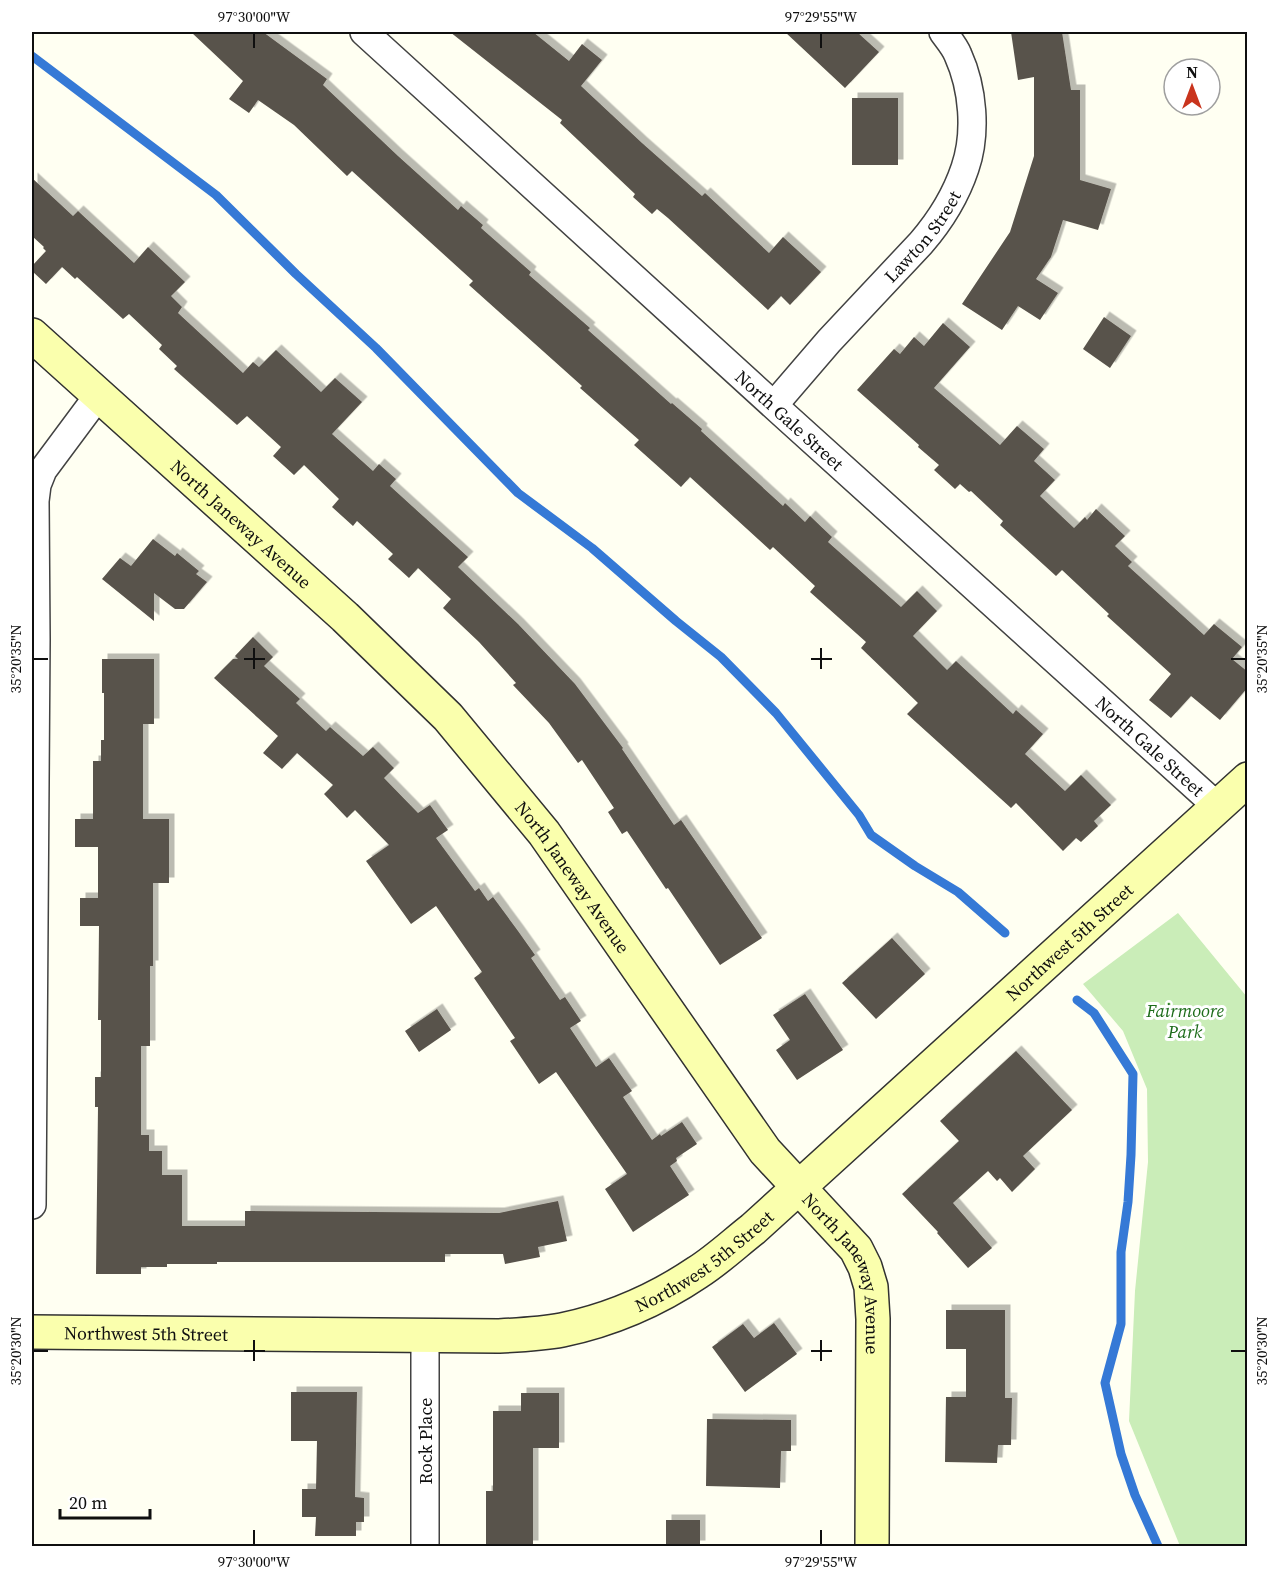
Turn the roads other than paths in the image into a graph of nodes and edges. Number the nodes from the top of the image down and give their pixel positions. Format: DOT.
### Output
graph roads {
  1 [pos="364,32"];
  2 [pos="943,32"];
  3 [pos="32,335"];
  4 [pos="98,396"];
  5 [pos="774,405"];
  6 [pos="1248,779"];
  7 [pos="1218,807"];
  8 [pos="798,1187"];
  9 [pos="32,1205"];
  10 [pos="32,1332"];
  11 [pos="425,1335"];
  12 [pos="425,1546"];
  13 [pos="872,1546"];
  1 -- 5 [label="street, North Gale Street"];
  2 -- 5 [label="street, Lawton Street"];
  3 -- 4 [label="street, North Janeway Avenue"];
  4 -- 8 [label="street, North Janeway Avenue"];
  4 -- 9 [label="street"];
  5 -- 7 [label="street, North Gale Street"];
  6 -- 7 [label="street, Northwest 5th Street"];
  7 -- 8 [label="street, Northwest 5th Street"];
  8 -- 11 [label="street, Northwest 5th Street"];
  8 -- 13 [label="street, North Janeway Avenue"];
  10 -- 11 [label="street, Northwest 5th Street"];
  11 -- 12 [label="street, Rock Place"];
}
